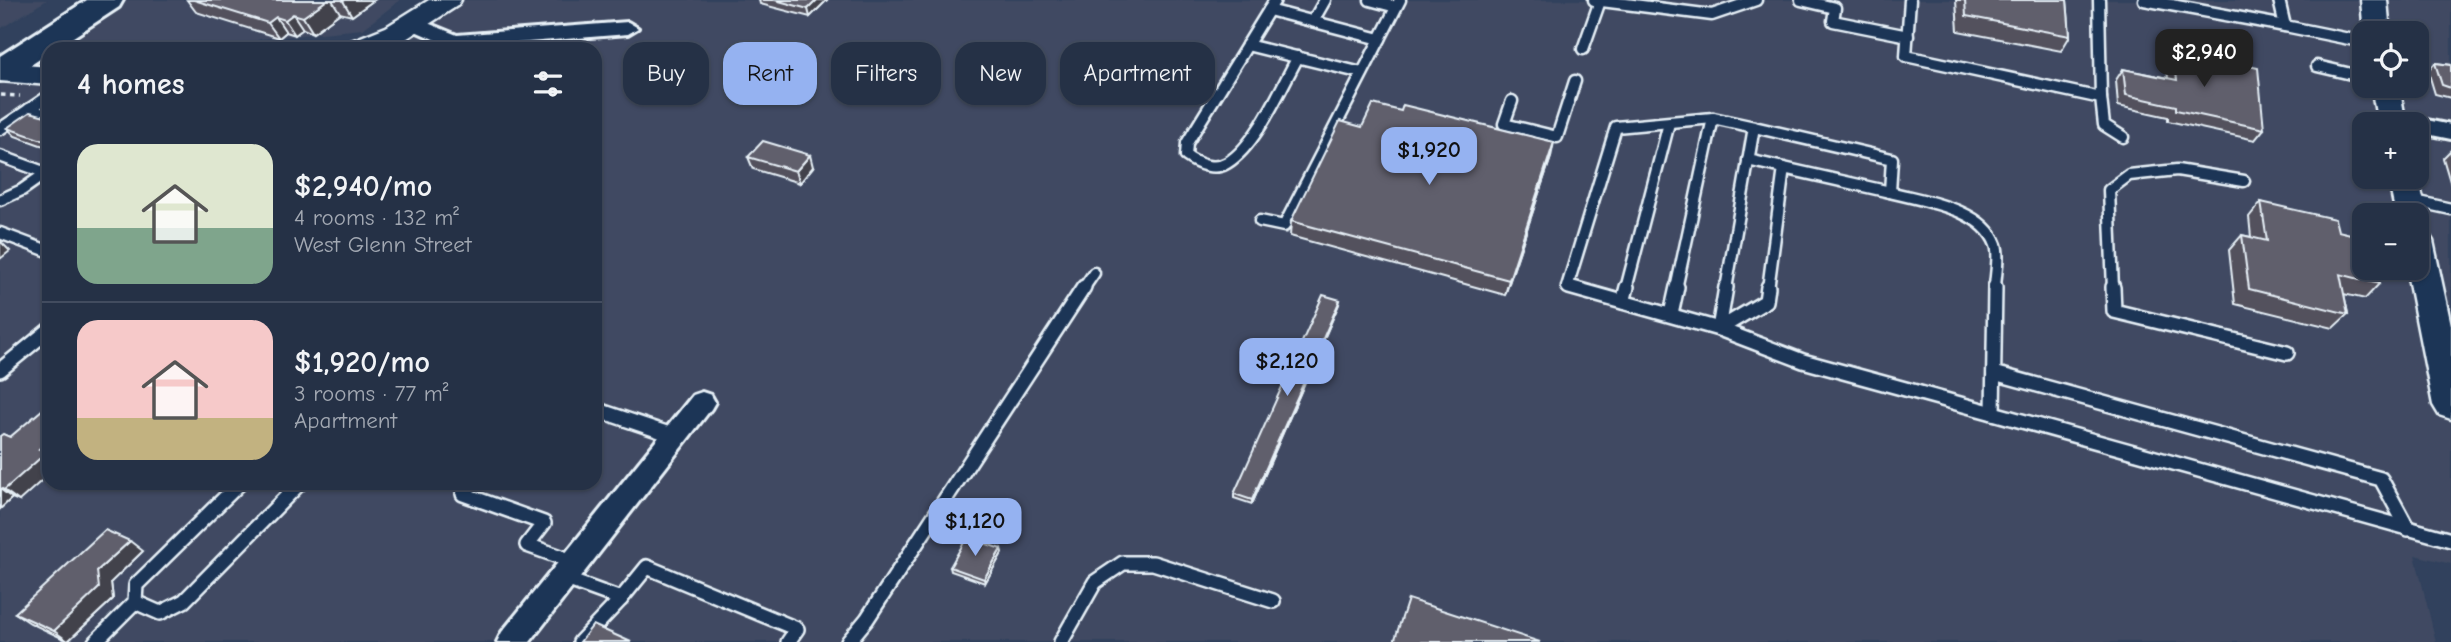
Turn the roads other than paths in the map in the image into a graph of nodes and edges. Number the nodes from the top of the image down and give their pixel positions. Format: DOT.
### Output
graph roads {
  1 [pos="70,0"];
  2 [pos="108,0"];
  3 [pos="448,0"];
  4 [pos="1325,0"];
  5 [pos="1370,0"];
  6 [pos="1756,0"];
  7 [pos="1801,0"];
  8 [pos="1910,0"];
  9 [pos="2099,0"];
  10 [pos="2144,0"];
  11 [pos="2279,0"];
  12 [pos="2374,0"];
  13 [pos="1597,1"];
  14 [pos="1616,1"];
  15 [pos="1398,3"];
  16 [pos="1272,5"];
  17 [pos="1313,21"];
  18 [pos="2376,21"];
  19 [pos="413,23"];
  20 [pos="2285,26"];
  21 [pos="628,28"];
  22 [pos="1908,36"];
  23 [pos="1380,39"];
  24 [pos="2352,40"];
  25 [pos="44,42"];
  26 [pos="371,42"];
  27 [pos="454,42"];
  28 [pos="522,42"];
  29 [pos="42,43"];
  30 [pos="0,45"];
  31 [pos="1247,45"];
  32 [pos="1583,49"];
  33 [pos="1298,57"];
  34 [pos="2317,66"];
  35 [pos="0,71"];
  36 [pos="1362,73"];
  37 [pos="2352,73"];
  38 [pos="42,75"];
  39 [pos="1575,81"];
  40 [pos="2101,99"];
  41 [pos="42,101"];
  42 [pos="1512,101"];
  43 [pos="29,109"];
  44 [pos="42,114"];
  45 [pos="1713,118"];
  46 [pos="1669,123"];
  47 [pos="1754,127"];
  48 [pos="2429,128"];
  49 [pos="0,129"];
  50 [pos="2451,132"];
  51 [pos="2123,137"];
  52 [pos="0,156"];
  53 [pos="1748,160"];
  54 [pos="1784,168"];
  55 [pos="42,171"];
  56 [pos="42,177"];
  57 [pos="2244,181"];
  58 [pos="1890,192"];
  59 [pos="2407,197"];
  60 [pos="0,200"];
  61 [pos="2451,209"];
  62 [pos="1260,221"];
  63 [pos="0,233"];
  64 [pos="42,249"];
  65 [pos="1094,273"];
  66 [pos="2427,280"];
  67 [pos="1622,302"];
  68 [pos="1671,314"];
  69 [pos="1719,329"];
  70 [pos="42,336"];
  71 [pos="2287,354"];
  72 [pos="2446,355"];
  73 [pos="0,370"];
  74 [pos="1994,373"];
  75 [pos="702,402"];
  76 [pos="2451,404"];
  77 [pos="602,411"];
  78 [pos="1993,415"];
  79 [pos="675,436"];
  80 [pos="233,490"];
  81 [pos="293,490"];
  82 [pos="467,490"];
  83 [pos="2408,529"];
  84 [pos="2451,540"];
  85 [pos="569,570"];
  86 [pos="621,599"];
  87 [pos="1273,601"];
  88 [pos="135,602"];
  89 [pos="95,642"];
  90 [pos="512,642"];
  91 [pos="580,642"];
  92 [pos="788,642"];
  93 [pos="848,642"];
  94 [pos="1060,642"];
  1 -- 30 [label="main road"];
  2 -- 25 [label="main road"];
  3 -- 19 [label="street"];
  4 -- 17 [label="lane"];
  5 -- 15 [label="lane"];
  6 -- 14 [label="lane"];
  7 -- 22 [label="lane"];
  8 -- 22 [label="lane"];
  9 -- 40 [label="lane"];
  10 -- 20 [label="lane"];
  11 -- 20 [label="lane"];
  12 -- 18 [label="street"];
  13 -- 14 [label="lane"];
  13 -- 32 [label="lane"];
  15 -- 23 [label="lane"];
  16 -- 17 [label="lane"];
  16 -- 31 [label="lane"];
  17 -- 23 [label="lane"];
  19 -- 26 [label="street"];
  19 -- 27 [label="street"];
  20 -- 24 [label="lane"];
  21 -- 28 [label="street"];
  22 -- 40 [label="lane"];
  23 -- 36 [label="lane"];
  29 -- 35 [label="main road"];
  31 -- 33 [label="lane"];
  31 -- 33 [label="lane"];
  33 -- 36 [label="lane"];
  34 -- 37 [label="lane"];
  35 -- 38 [label="street"];
  36 -- 62 [label="lane"];
  39 -- 42 [label="lane"];
  40 -- 51 [label="lane"];
  41 -- 43 [label="lane"];
  43 -- 44 [label="lane"];
  43 -- 49 [label="lane"];
  45 -- 46 [label="lane"];
  45 -- 47 [label="lane"];
  45 -- 68 [label="lane"];
  46 -- 67 [label="lane"];
  46 -- 67 [label="lane"];
  47 -- 53 [label="lane"];
  47 -- 58 [label="lane"];
  48 -- 50 [label="street"];
  52 -- 55 [label="lane"];
  53 -- 54 [label="lane"];
  53 -- 69 [label="lane"];
  54 -- 58 [label="lane"];
  54 -- 69 [label="lane"];
  56 -- 60 [label="lane"];
  57 -- 71 [label="lane"];
  58 -- 74 [label="lane"];
  59 -- 61 [label="lane"];
  63 -- 64 [label="lane"];
  65 -- 93 [label="lane"];
  66 -- 72 [label="street"];
  67 -- 68 [label="lane"];
  68 -- 69 [label="lane"];
  69 -- 78 [label="lane"];
  70 -- 73 [label="lane"];
  72 -- 76 [label="street"];
  74 -- 78 [label="lane"];
  74 -- 83 [label="lane"];
  75 -- 79 [label="street"];
  77 -- 79 [label="lane"];
  78 -- 83 [label="lane"];
  79 -- 85 [label="street"];
  80 -- 88 [label="lane"];
  81 -- 88 [label="lane"];
  82 -- 85 [label="lane"];
  83 -- 84 [label="lane"];
  85 -- 86 [label="lane"];
  85 -- 90 [label="street"];
  86 -- 91 [label="lane"];
  86 -- 92 [label="lane"];
  87 -- 94 [label="lane"];
  88 -- 89 [label="lane"];
}
